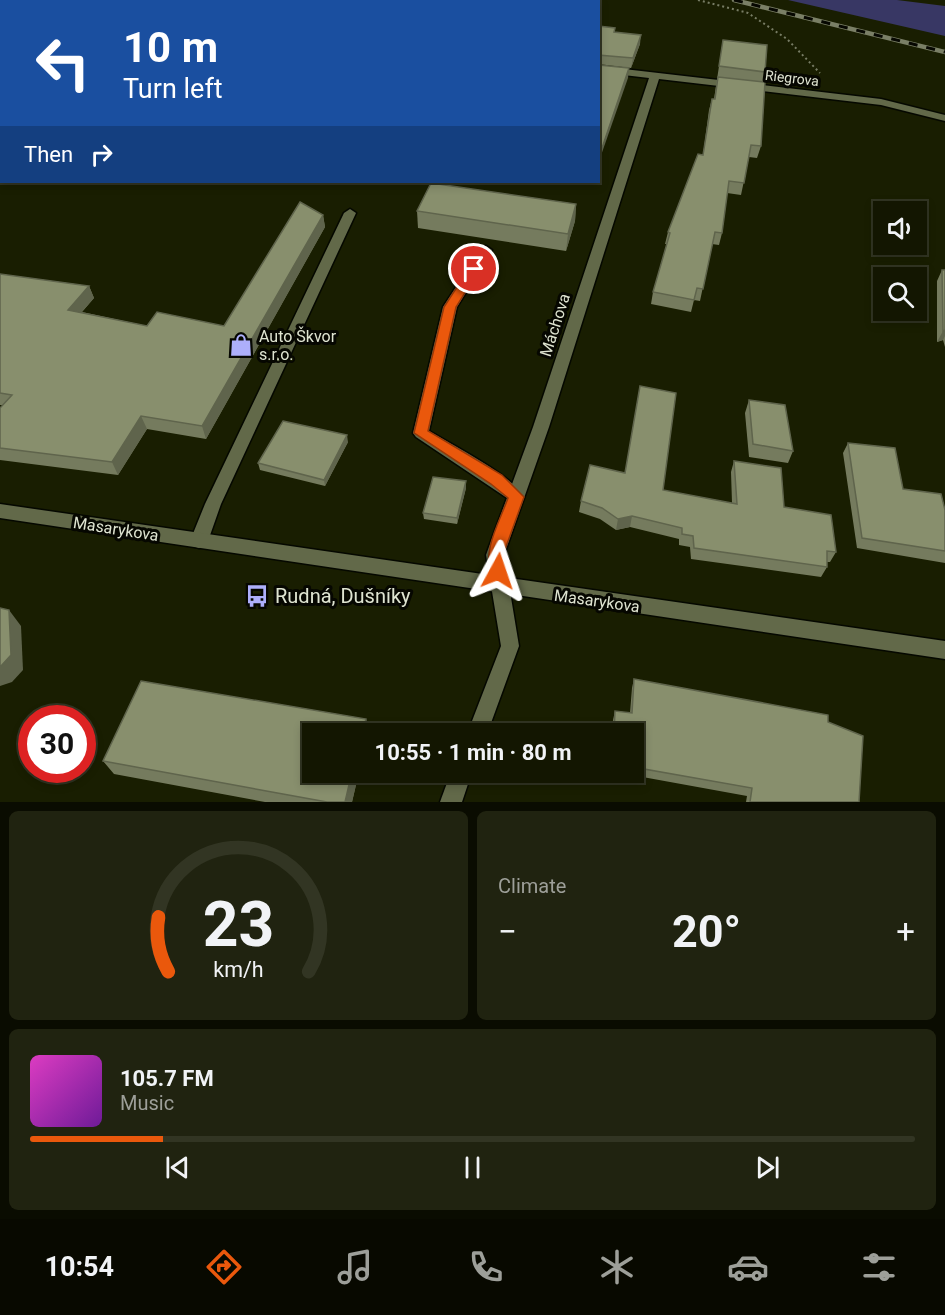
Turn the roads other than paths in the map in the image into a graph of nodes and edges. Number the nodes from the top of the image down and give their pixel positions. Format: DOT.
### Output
graph roads {
  1 [pos="600,69"];
  2 [pos="655,75"];
  3 [pos="945,118"];
  4 [pos="350,213"];
  5 [pos="486,250"];
  6 [pos="516,497"];
  7 [pos="0,511"];
  8 [pos="199,541"];
  9 [pos="500,586"];
  10 [pos="945,650"];
  11 [pos="481,723"];
  12 [pos="458,783"];
  13 [pos="451,802"];
  1 -- 2 [label="street, Riegrova"];
  2 -- 3 [label="street, Riegrova"];
  2 -- 6 [label="street, Máchova"];
  4 -- 8 [label="street"];
  5 -- 6 [label="street"];
  6 -- 9 [label="street, Máchova"];
  7 -- 8 [label="street, Masarykova"];
  8 -- 9 [label="street, Masarykova"];
  9 -- 10 [label="street, Masarykova"];
  9 -- 11 [label="street, Máchova"];
  12 -- 13 [label="street"];
}
